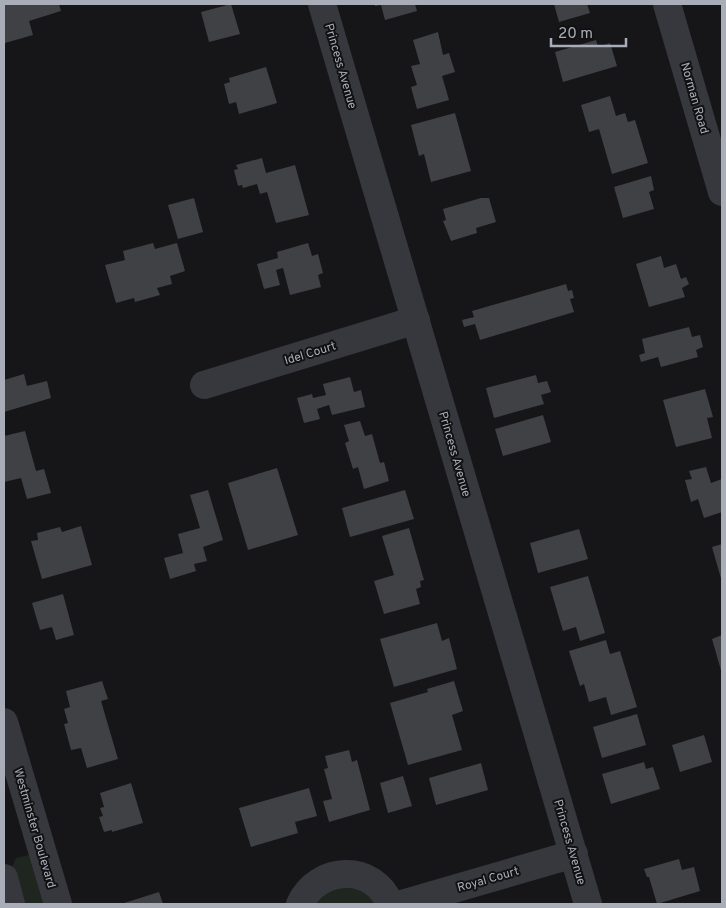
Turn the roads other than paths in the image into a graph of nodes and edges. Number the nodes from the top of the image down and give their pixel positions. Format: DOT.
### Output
graph roads {
  1 [pos="322,4"];
  2 [pos="667,4"];
  3 [pos="722,192"];
  4 [pos="416,320"];
  5 [pos="204,385"];
  6 [pos="4,722"];
  7 [pos="574,854"];
  8 [pos="4,878"];
  9 [pos="11,904"];
  10 [pos="58,904"];
  11 [pos="300,904"];
  12 [pos="390,904"];
  13 [pos="402,904"];
  14 [pos="588,904"];
  1 -- 4 [label="street, Princess Avenue"];
  2 -- 3 [label="street, Norman Road"];
  4 -- 5 [label="street, Idel Court"];
  4 -- 7 [label="street, Princess Avenue"];
  6 -- 10 [label="street, Westminster Boulevard"];
  7 -- 13 [label="street, Royal Court"];
  7 -- 14 [label="street, Princess Avenue"];
  8 -- 9 [label="street"];
  11 -- 12 [label="street"];
}
